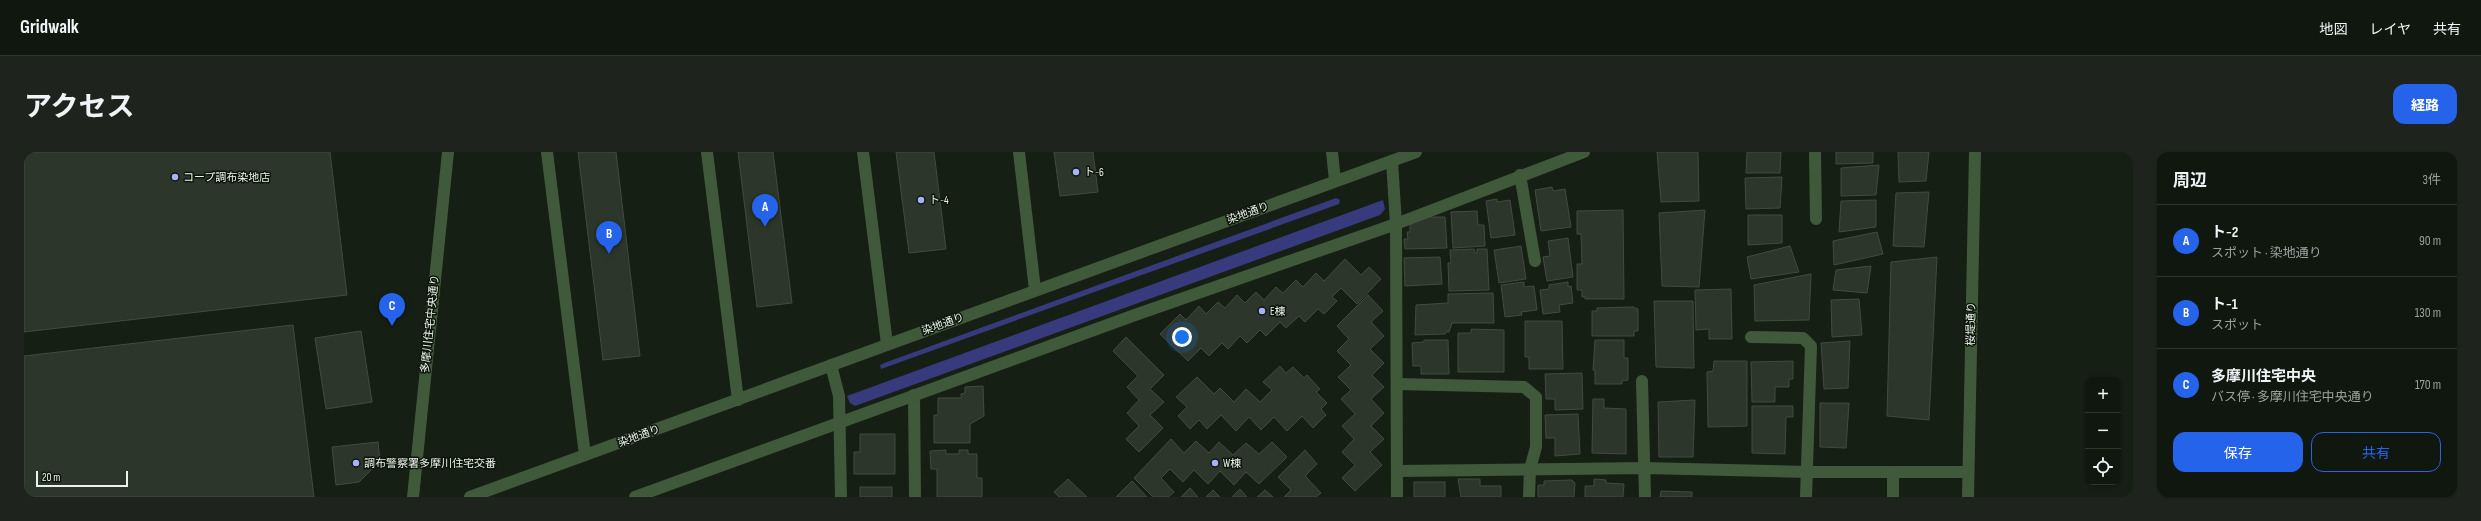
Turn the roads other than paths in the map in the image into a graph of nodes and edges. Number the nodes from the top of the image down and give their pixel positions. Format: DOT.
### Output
graph roads {
  1 [pos="448,152"];
  2 [pos="548,152"];
  3 [pos="708,152"];
  4 [pos="863,152"];
  5 [pos="1019,152"];
  6 [pos="1332,152"];
  7 [pos="1416,152"];
  8 [pos="1584,152"];
  9 [pos="1815,152"];
  10 [pos="1975,152"];
  11 [pos="1392,161"];
  12 [pos="1520,175"];
  13 [pos="1335,181"];
  14 [pos="1816,219"];
  15 [pos="1396,224"];
  16 [pos="1535,261"];
  17 [pos="1035,290"];
  18 [pos="1751,337"];
  19 [pos="887,344"];
  20 [pos="831,365"];
  21 [pos="1642,380"];
  22 [pos="1397,384"];
  23 [pos="914,395"];
  24 [pos="738,400"];
  25 [pos="840,422"];
  26 [pos="585,455"];
  27 [pos="1645,468"];
  28 [pos="1530,469"];
  29 [pos="1398,470"];
  30 [pos="1807,472"];
  31 [pos="1893,472"];
  32 [pos="1968,472"];
  33 [pos="413,497"];
  34 [pos="470,497"];
  35 [pos="635,497"];
  36 [pos="841,497"];
  37 [pos="915,497"];
  38 [pos="1397,497"];
  39 [pos="1529,497"];
  40 [pos="1646,497"];
  41 [pos="1806,497"];
  42 [pos="1893,497"];
  43 [pos="1968,497"];
  1 -- 33 [label="street, 多摩川住宅中央通り"];
  2 -- 26 [label="street"];
  3 -- 24 [label="street"];
  4 -- 19 [label="street"];
  5 -- 17 [label="street"];
  6 -- 13 [label="street"];
  7 -- 11 [label="street, 染地通り"];
  8 -- 12 [label="street"];
  9 -- 14 [label="street"];
  10 -- 32 [label="street, 桜堤通り"];
  11 -- 13 [label="street, 染地通り"];
  11 -- 15 [label="street"];
  12 -- 15 [label="street"];
  12 -- 16 [label="street"];
  13 -- 17 [label="street, 染地通り"];
  15 -- 22 [label="street"];
  15 -- 23 [label="street"];
  17 -- 19 [label="street, 染地通り"];
  18 -- 30 [label="street"];
  19 -- 20 [label="street, 染地通り"];
  20 -- 24 [label="street, 染地通り"];
  20 -- 25 [label="street"];
  21 -- 27 [label="street"];
  22 -- 28 [label="street"];
  22 -- 29 [label="street"];
  23 -- 25 [label="street"];
  23 -- 37 [label="street"];
  24 -- 26 [label="street, 染地通り"];
  25 -- 35 [label="street"];
  25 -- 36 [label="street"];
  26 -- 34 [label="street, 染地通り"];
  27 -- 28 [label="street"];
  27 -- 30 [label="street"];
  27 -- 40 [label="street"];
  28 -- 29 [label="street"];
  28 -- 39 [label="street"];
  29 -- 38 [label="street"];
  30 -- 31 [label="street"];
  30 -- 41 [label="street"];
  31 -- 32 [label="street"];
  31 -- 42 [label="street"];
  32 -- 43 [label="street, 桜堤通り"];
}
